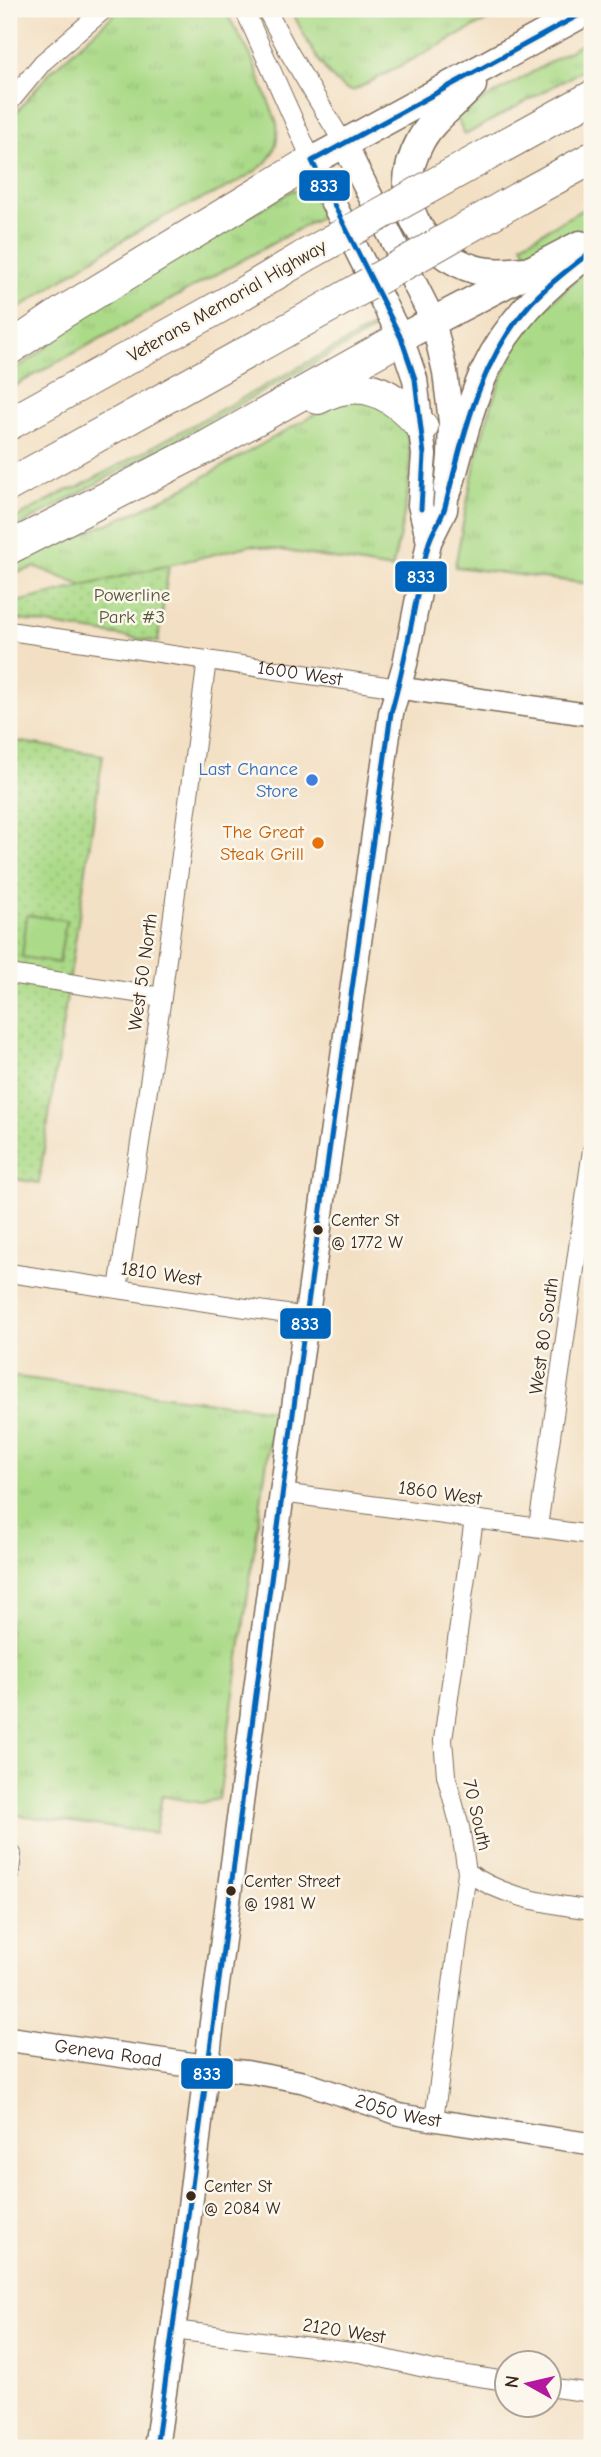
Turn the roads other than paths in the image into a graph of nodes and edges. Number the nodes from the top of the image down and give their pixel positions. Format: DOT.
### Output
graph roads {
  1 [pos="105,9"];
  2 [pos="244,9"];
  3 [pos="266,9"];
  4 [pos="590,9"];
  5 [pos="480,70"];
  6 [pos="592,97"];
  7 [pos="9,103"];
  8 [pos="344,144"];
  9 [pos="592,158"];
  10 [pos="312,161"];
  11 [pos="592,239"];
  12 [pos="592,251"];
  13 [pos="525,271"];
  14 [pos="433,320"];
  15 [pos="401,338"];
  16 [pos="9,349"];
  17 [pos="282,405"];
  18 [pos="9,424"];
  19 [pos="422,427"];
  20 [pos="9,485"];
  21 [pos="448,489"];
  22 [pos="429,542"];
  23 [pos="9,548"];
  24 [pos="9,631"];
  25 [pos="207,660"];
  26 [pos="398,688"];
  27 [pos="592,715"];
  28 [pos="9,974"];
  29 [pos="162,997"];
  30 [pos="592,1150"];
  31 [pos="9,1273"];
  32 [pos="118,1289"];
  33 [pos="307,1317"];
  34 [pos="282,1493"];
  35 [pos="474,1519"];
  36 [pos="538,1527"];
  37 [pos="592,1535"];
  38 [pos="12,1854"];
  39 [pos="467,1872"];
  40 [pos="9,1880"];
  41 [pos="592,1910"];
  42 [pos="9,2039"];
  43 [pos="206,2067"];
  44 [pos="433,2120"];
  45 [pos="592,2144"];
  46 [pos="173,2330"];
  47 [pos="492,2379"];
  48 [pos="562,2389"];
  49 [pos="592,2393"];
  50 [pos="156,2448"];
  1 -- 7 [label="street"];
  2 -- 10 [label="street"];
  3 -- 8 [label="street"];
  4 -- 5 [label="main road"];
  5 -- 8 [label="main road"];
  5 -- 13 [label="main road"];
  6 -- 18 [label="highway, Veterans Memorial Highway, bridge"];
  8 -- 10 [label="main road"];
  8 -- 14 [label="main road"];
  9 -- 20 [label="highway, bridge"];
  10 -- 15 [label="main road"];
  10 -- 16 [label="highway"];
  11 -- 13 [label="main road"];
  12 -- 21 [label="main road"];
  13 -- 14 [label="main road"];
  14 -- 15 [label="main road"];
  14 -- 21 [label="main road"];
  15 -- 17 [label="highway"];
  15 -- 19 [label="main road"];
  17 -- 19 [label="highway"];
  17 -- 23 [label="highway"];
  19 -- 22 [label="main road"];
  21 -- 22 [label="main road"];
  22 -- 26 [label="main road"];
  24 -- 25 [label="street, 1600 West"];
  25 -- 26 [label="street, 1600 West"];
  25 -- 29 [label="street, West 50 North"];
  26 -- 27 [label="street, 1600 West"];
  26 -- 33 [label="main road"];
  28 -- 29 [label="street"];
  29 -- 32 [label="street, West 50 North"];
  30 -- 36 [label="street, West 80 South"];
  31 -- 32 [label="street, 1810 West"];
  32 -- 33 [label="street, 1810 West"];
  33 -- 34 [label="main road"];
  34 -- 35 [label="street, 1860 West"];
  34 -- 43 [label="main road"];
  35 -- 36 [label="street, 1860 West"];
  35 -- 39 [label="street, 70 South"];
  36 -- 37 [label="street, 1860 West"];
  38 -- 40 [label="street"];
  39 -- 41 [label="street"];
  39 -- 44 [label="street, 70 South"];
  42 -- 43 [label="main road, Geneva Road"];
  43 -- 44 [label="street, 2050 West"];
  43 -- 46 [label="main road"];
  44 -- 45 [label="street, 2050 West"];
  46 -- 47 [label="street, 2120 West"];
  46 -- 50 [label="main road"];
  48 -- 49 [label="street"];
}
